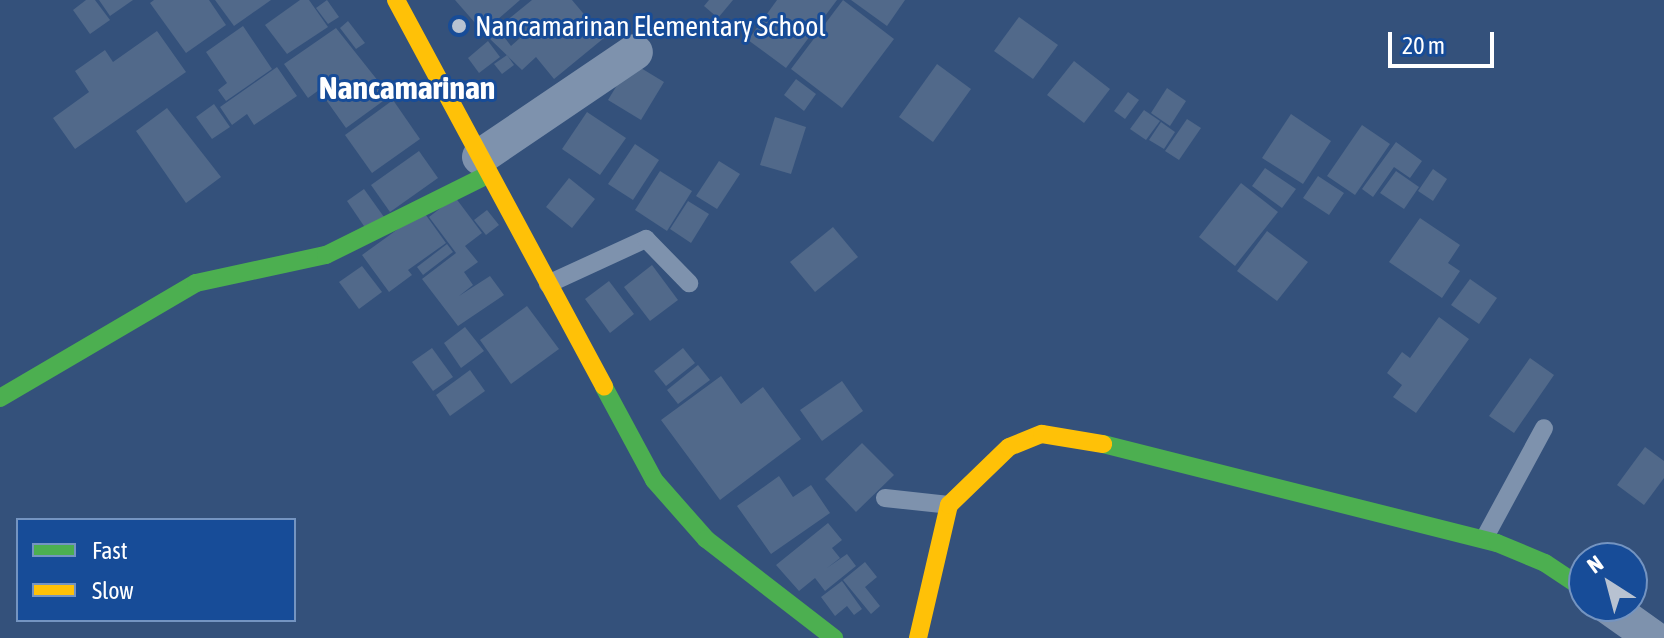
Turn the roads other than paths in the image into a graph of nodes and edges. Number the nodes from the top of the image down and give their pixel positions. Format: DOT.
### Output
graph roads {
  1 [pos="396,0"];
  2 [pos="635,52"];
  3 [pos="485,165"];
  4 [pos="689,283"];
  5 [pos="548,284"];
  6 [pos="0,398"];
  7 [pos="1544,428"];
  8 [pos="885,498"];
  9 [pos="949,505"];
  10 [pos="1484,539"];
  11 [pos="1568,579"];
  12 [pos="1630,622"];
  13 [pos="834,638"];
  14 [pos="918,638"];
  15 [pos="1653,638"];
  1 -- 3 [label="street"];
  2 -- 3 [label="street"];
  3 -- 5 [label="street"];
  3 -- 6 [label="street"];
  4 -- 5 [label="lane"];
  5 -- 13 [label="street"];
  7 -- 10 [label="lane"];
  8 -- 9 [label="lane"];
  9 -- 10 [label="street"];
  9 -- 14 [label="street"];
  10 -- 11 [label="street"];
  12 -- 15 [label="street"];
}
